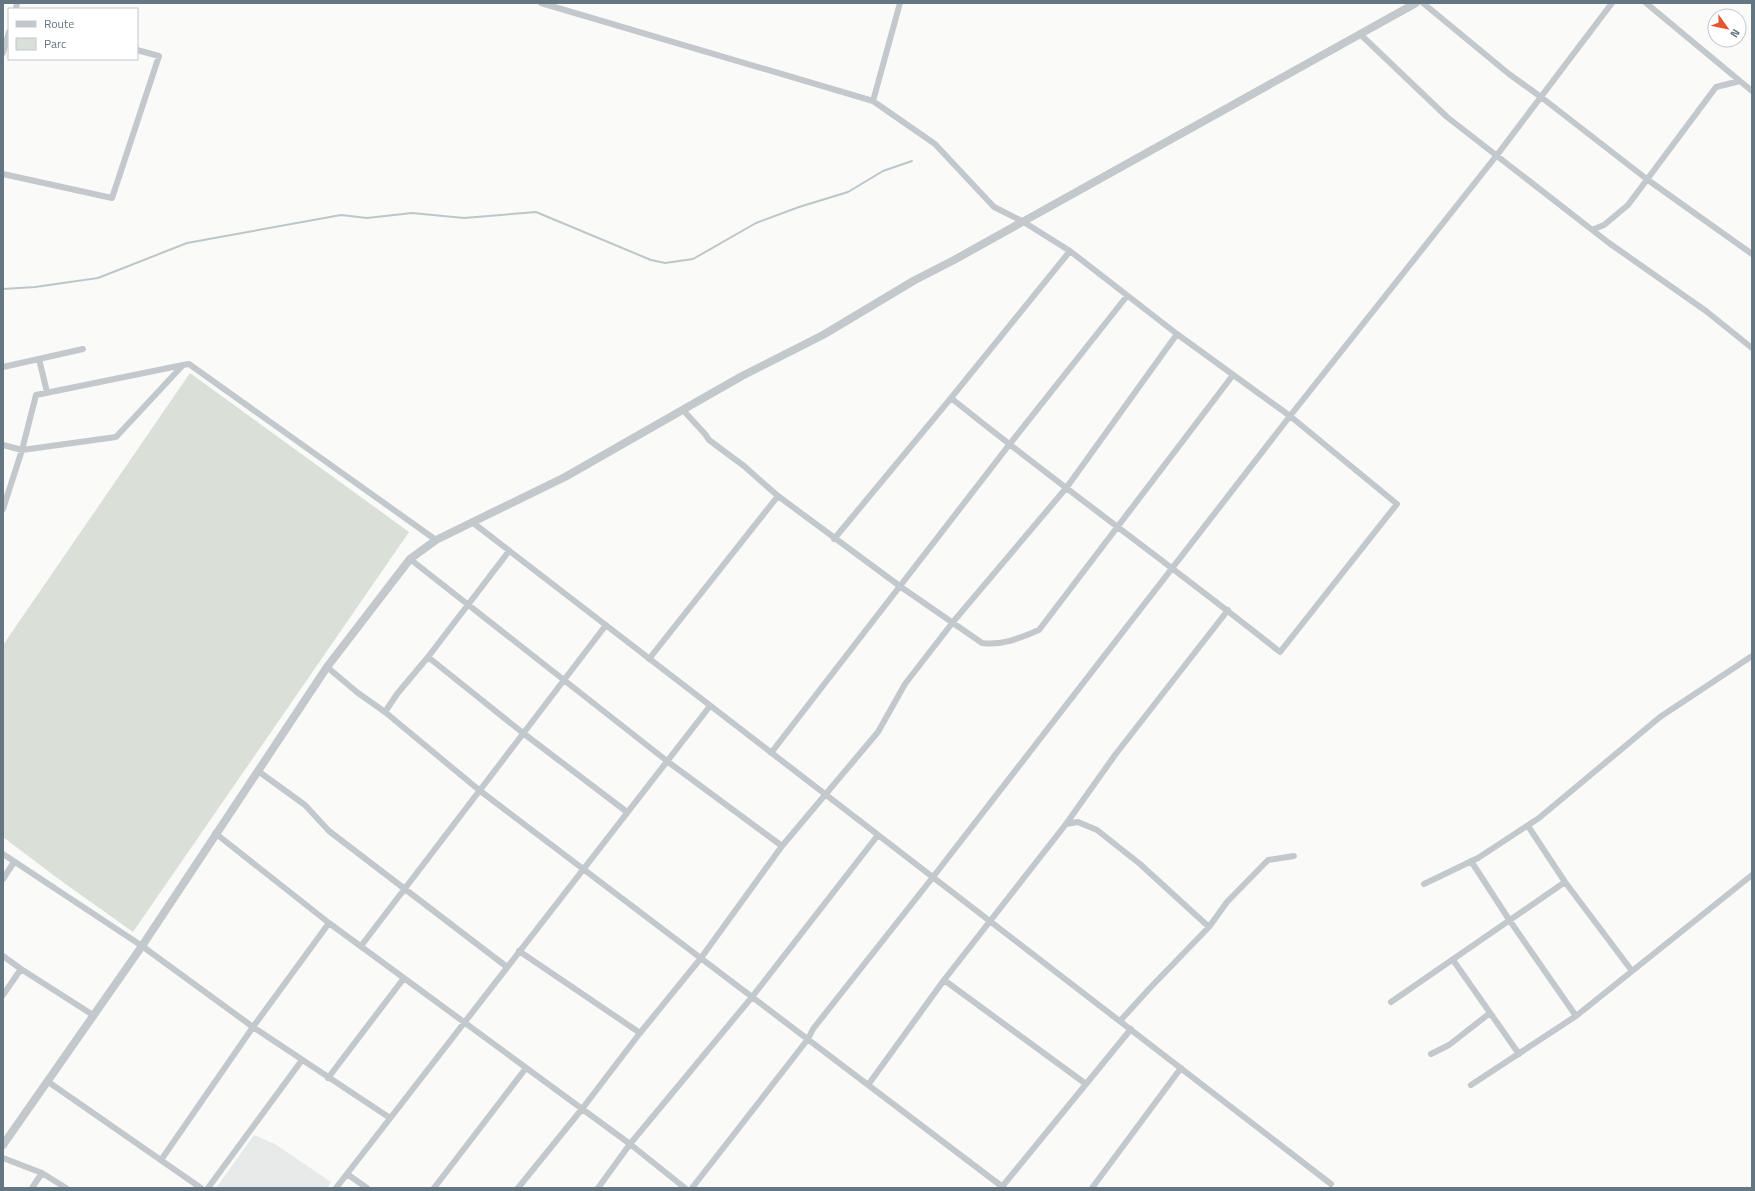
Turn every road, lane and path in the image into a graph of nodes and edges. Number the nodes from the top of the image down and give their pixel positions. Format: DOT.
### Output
graph roads {
  1 [pos="541,3"];
  2 [pos="900,3"];
  3 [pos="1416,3"];
  4 [pos="1423,3"];
  5 [pos="1612,3"];
  6 [pos="1646,3"];
  7 [pos="561,6"];
  8 [pos="1360,34"];
  9 [pos="8,36"];
  10 [pos="138,50"];
  11 [pos="3,53"];
  12 [pos="1740,82"];
  13 [pos="1752,91"];
  14 [pos="1541,97"];
  15 [pos="874,100"];
  16 [pos="1497,155"];
  17 [pos="3,174"];
  18 [pos="1648,180"];
  19 [pos="1022,221"];
  20 [pos="1594,229"];
  21 [pos="1070,251"];
  22 [pos="1752,254"];
  23 [pos="1127,296"];
  24 [pos="1178,334"];
  25 [pos="1752,348"];
  26 [pos="83,349"];
  27 [pos="39,359"];
  28 [pos="183,364"];
  29 [pos="3,367"];
  30 [pos="1233,375"];
  31 [pos="47,392"];
  32 [pos="951,398"];
  33 [pos="683,410"];
  34 [pos="1290,416"];
  35 [pos="3,445"];
  36 [pos="1009,445"];
  37 [pos="22,450"];
  38 [pos="1067,487"];
  39 [pos="778,496"];
  40 [pos="3,509"];
  41 [pos="472,522"];
  42 [pos="1117,526"];
  43 [pos="834,539"];
  44 [pos="436,540"];
  45 [pos="509,551"];
  46 [pos="410,559"];
  47 [pos="1172,568"];
  48 [pos="901,587"];
  49 [pos="466,605"];
  50 [pos="1228,610"];
  51 [pos="953,622"];
  52 [pos="606,625"];
  53 [pos="1752,656"];
  54 [pos="428,657"];
  55 [pos="649,659"];
  56 [pos="327,667"];
  57 [pos="564,680"];
  58 [pos="710,706"];
  59 [pos="385,712"];
  60 [pos="523,734"];
  61 [pos="771,753"];
  62 [pos="667,761"];
  63 [pos="258,771"];
  64 [pos="479,790"];
  65 [pos="826,794"];
  66 [pos="627,812"];
  67 [pos="1066,824"];
  68 [pos="1528,826"];
  69 [pos="215,833"];
  70 [pos="878,835"];
  71 [pos="782,846"];
  72 [pos="3,854"];
  73 [pos="1294,856"];
  74 [pos="1471,861"];
  75 [pos="14,862"];
  76 [pos="583,869"];
  77 [pos="1752,875"];
  78 [pos="933,877"];
  79 [pos="3,879"];
  80 [pos="1565,882"];
  81 [pos="1424,884"];
  82 [pos="405,889"];
  83 [pos="990,921"];
  84 [pos="1510,921"];
  85 [pos="329,923"];
  86 [pos="1209,927"];
  87 [pos="142,946"];
  88 [pos="361,946"];
  89 [pos="519,951"];
  90 [pos="3,956"];
  91 [pos="701,958"];
  92 [pos="1453,960"];
  93 [pos="507,967"];
  94 [pos="21,969"];
  95 [pos="1632,971"];
  96 [pos="404,978"];
  97 [pos="944,980"];
  98 [pos="3,995"];
  99 [pos="752,997"];
  100 [pos="1391,1002"];
  101 [pos="1490,1013"];
  102 [pos="93,1015"];
  103 [pos="1576,1016"];
  104 [pos="1120,1021"];
  105 [pos="464,1022"];
  106 [pos="253,1027"];
  107 [pos="1131,1029"];
  108 [pos="640,1032"];
  109 [pos="808,1039"];
  110 [pos="1431,1054"];
  111 [pos="1519,1054"];
  112 [pos="302,1060"];
  113 [pos="526,1068"];
  114 [pos="1181,1068"];
  115 [pos="328,1078"];
  116 [pos="47,1081"];
  117 [pos="1086,1084"];
  118 [pos="868,1085"];
  119 [pos="1471,1085"];
  120 [pos="582,1109"];
  121 [pos="390,1118"];
  122 [pos="630,1144"];
  123 [pos="3,1145"];
  124 [pos="3,1158"];
  125 [pos="161,1160"];
  126 [pos="42,1173"];
  127 [pos="347,1174"];
  128 [pos="1331,1184"];
  129 [pos="32,1188"];
  130 [pos="66,1188"];
  131 [pos="201,1188"];
  132 [pos="208,1188"];
  133 [pos="336,1188"];
  134 [pos="367,1188"];
  135 [pos="434,1188"];
  136 [pos="518,1188"];
  137 [pos="598,1188"];
  138 [pos="685,1188"];
  139 [pos="692,1188"];
  140 [pos="1002,1188"];
  141 [pos="1092,1188"];
  1 -- 7 [label="street"];
  2 -- 15 [label="street"];
  3 -- 8 [label="street"];
  4 -- 14 [label="street"];
  5 -- 14 [label="street"];
  6 -- 12 [label="street"];
  7 -- 15 [label="street"];
  8 -- 16 [label="street"];
  8 -- 19 [label="street"];
  9 -- 11 [label="street"];
  10 -- 17 [label="street"];
  12 -- 13 [label="street"];
  12 -- 18 [label="street"];
  14 -- 16 [label="street"];
  14 -- 18 [label="street"];
  15 -- 19 [label="street"];
  16 -- 20 [label="street"];
  16 -- 34 [label="street"];
  18 -- 20 [label="street"];
  18 -- 22 [label="street"];
  19 -- 21 [label="street"];
  19 -- 33 [label="street"];
  20 -- 25 [label="street"];
  21 -- 23 [label="street"];
  21 -- 32 [label="street"];
  23 -- 24 [label="street"];
  23 -- 36 [label="street"];
  24 -- 30 [label="street"];
  24 -- 38 [label="street"];
  26 -- 27 [label="street"];
  27 -- 29 [label="street"];
  27 -- 31 [label="street"];
  28 -- 31 [label="street"];
  28 -- 37 [label="street"];
  28 -- 44 [label="street"];
  30 -- 34 [label="street"];
  30 -- 42 [label="street"];
  31 -- 37 [label="street"];
  32 -- 36 [label="street"];
  32 -- 43 [label="street"];
  33 -- 39 [label="street"];
  33 -- 41 [label="street"];
  34 -- 47 [label="street"];
  34 -- 50 [label="street"];
  35 -- 37 [label="street"];
  36 -- 38 [label="street"];
  36 -- 48 [label="street"];
  37 -- 40 [label="street"];
  38 -- 42 [label="street"];
  38 -- 51 [label="street"];
  39 -- 43 [label="street"];
  39 -- 55 [label="street"];
  41 -- 44 [label="street"];
  41 -- 45 [label="street"];
  42 -- 47 [label="street"];
  42 -- 51 [label="street"];
  43 -- 48 [label="street"];
  44 -- 46 [label="street"];
  45 -- 49 [label="street"];
  45 -- 52 [label="street"];
  46 -- 49 [label="street"];
  46 -- 56 [label="street"];
  47 -- 50 [label="street"];
  47 -- 78 [label="street"];
  48 -- 51 [label="street"];
  48 -- 61 [label="street"];
  49 -- 54 [label="street"];
  49 -- 57 [label="street"];
  50 -- 67 [label="street"];
  51 -- 65 [label="street"];
  52 -- 55 [label="street"];
  52 -- 57 [label="street"];
  53 -- 68 [label="street"];
  54 -- 59 [label="street"];
  54 -- 60 [label="street"];
  55 -- 58 [label="street"];
  56 -- 59 [label="street"];
  56 -- 63 [label="street"];
  57 -- 60 [label="street"];
  57 -- 62 [label="street"];
  58 -- 61 [label="street"];
  58 -- 62 [label="street"];
  59 -- 64 [label="street"];
  60 -- 64 [label="street"];
  60 -- 66 [label="street"];
  61 -- 65 [label="street"];
  62 -- 66 [label="street"];
  62 -- 71 [label="street"];
  63 -- 69 [label="street"];
  63 -- 82 [label="street"];
  64 -- 76 [label="street"];
  64 -- 82 [label="street"];
  65 -- 70 [label="street"];
  65 -- 71 [label="street"];
  66 -- 76 [label="street"];
  67 -- 83 [label="street"];
  67 -- 86 [label="street"];
  68 -- 74 [label="street"];
  68 -- 80 [label="street"];
  69 -- 85 [label="street"];
  69 -- 87 [label="street"];
  70 -- 78 [label="street"];
  70 -- 99 [label="street"];
  71 -- 91 [label="street"];
  72 -- 75 [label="street"];
  73 -- 86 [label="street"];
  74 -- 81 [label="street"];
  74 -- 84 [label="street"];
  75 -- 79 [label="street"];
  75 -- 87 [label="street"];
  76 -- 89 [label="street"];
  76 -- 91 [label="street"];
  77 -- 95 [label="street"];
  78 -- 83 [label="street"];
  78 -- 109 [label="street"];
  80 -- 84 [label="street"];
  80 -- 95 [label="street"];
  82 -- 88 [label="street"];
  82 -- 93 [label="street"];
  83 -- 97 [label="street"];
  83 -- 104 [label="street"];
  84 -- 92 [label="street"];
  84 -- 103 [label="street"];
  85 -- 88 [label="street"];
  85 -- 106 [label="street"];
  86 -- 104 [label="street"];
  87 -- 102 [label="street"];
  87 -- 106 [label="street"];
  88 -- 96 [label="street"];
  89 -- 93 [label="street"];
  89 -- 108 [label="street"];
  90 -- 94 [label="street"];
  91 -- 99 [label="street"];
  91 -- 108 [label="street"];
  92 -- 100 [label="street"];
  92 -- 101 [label="street"];
  93 -- 105 [label="street"];
  94 -- 98 [label="street"];
  94 -- 102 [label="street"];
  95 -- 103 [label="street"];
  96 -- 105 [label="street"];
  96 -- 115 [label="street"];
  97 -- 117 [label="street"];
  97 -- 118 [label="street"];
  99 -- 109 [label="street"];
  99 -- 122 [label="street"];
  101 -- 110 [label="street"];
  101 -- 111 [label="street"];
  102 -- 116 [label="street"];
  103 -- 111 [label="street"];
  104 -- 107 [label="street"];
  105 -- 113 [label="street"];
  105 -- 121 [label="street"];
  106 -- 112 [label="street"];
  106 -- 125 [label="street"];
  107 -- 114 [label="street"];
  107 -- 117 [label="street"];
  108 -- 120 [label="street"];
  109 -- 118 [label="street"];
  109 -- 139 [label="street"];
  111 -- 119 [label="street"];
  112 -- 115 [label="street"];
  112 -- 132 [label="street"];
  113 -- 120 [label="street"];
  113 -- 135 [label="street"];
  114 -- 128 [label="street"];
  114 -- 141 [label="street"];
  115 -- 121 [label="street"];
  116 -- 123 [label="street"];
  116 -- 125 [label="street"];
  117 -- 140 [label="street"];
  118 -- 140 [label="street"];
  120 -- 122 [label="street"];
  120 -- 136 [label="street"];
  121 -- 127 [label="street"];
  122 -- 137 [label="street"];
  122 -- 138 [label="street"];
  124 -- 126 [label="street"];
  125 -- 131 [label="street"];
  126 -- 129 [label="street"];
  126 -- 130 [label="street"];
  127 -- 133 [label="street"];
  127 -- 134 [label="street"];
}
